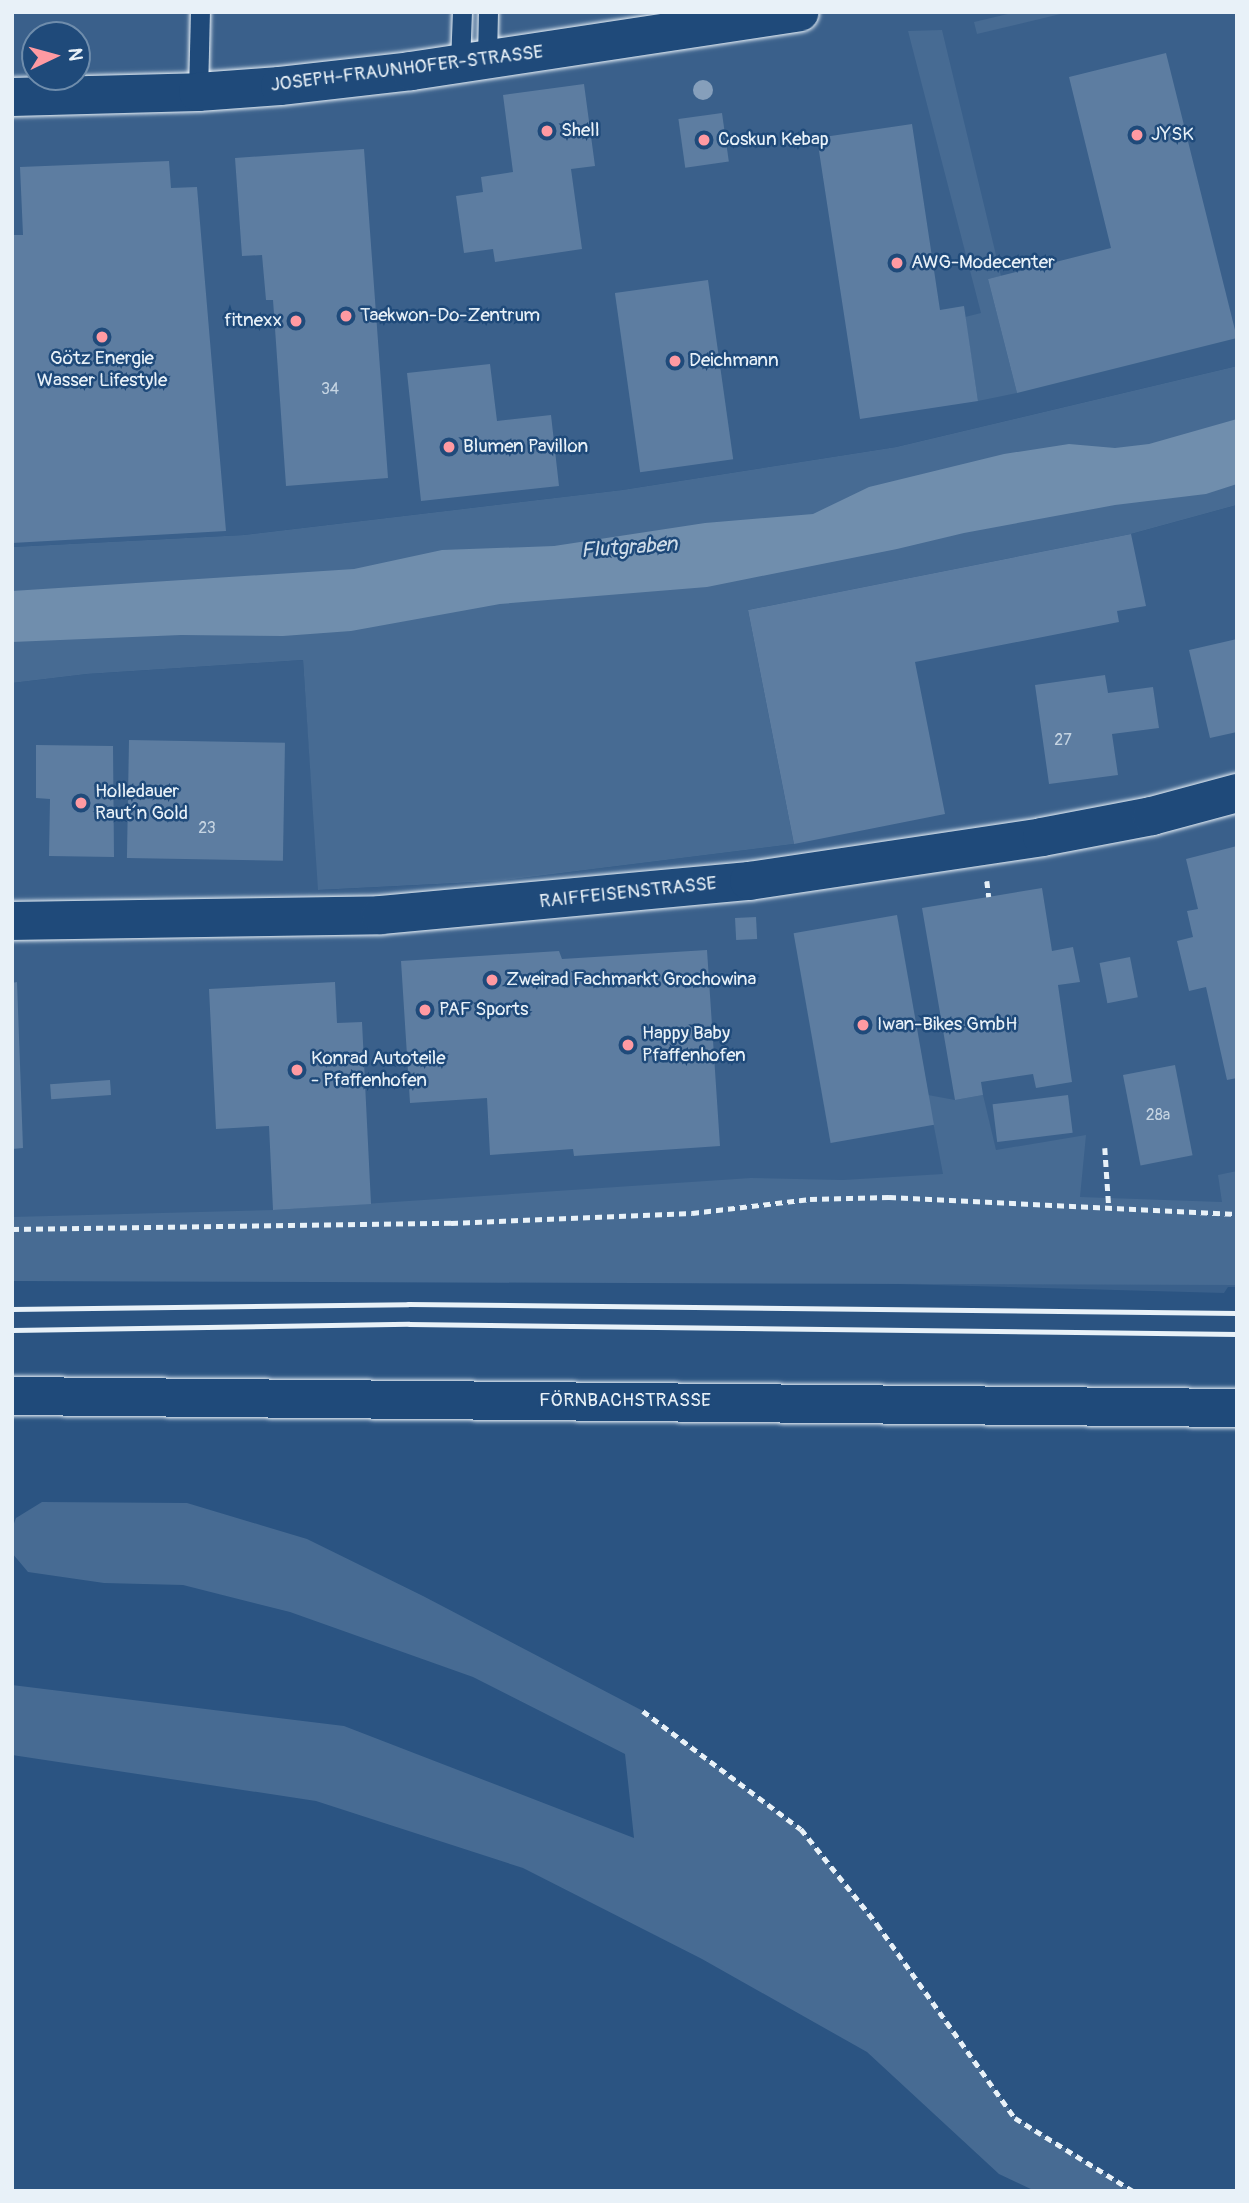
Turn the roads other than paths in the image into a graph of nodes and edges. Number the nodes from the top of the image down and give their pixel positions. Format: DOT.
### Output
graph roads {
  1 [pos="200,12"];
  2 [pos="462,12"];
  3 [pos="488,12"];
  4 [pos="800,12"];
  5 [pos="761,16"];
  6 [pos="474,61"];
  7 [pos="198,92"];
  8 [pos="12,97"];
  9 [pos="1237,793"];
  10 [pos="12,921"];
  11 [pos="12,1396"];
  12 [pos="1237,1408"];
  1 -- 7 [label="lane"];
  2 -- 6 [label="lane"];
  3 -- 6 [label="lane"];
  4 -- 5 [label="street, JOSEPH-FRAUNHOFER-STRASSE"];
  5 -- 6 [label="street, JOSEPH-FRAUNHOFER-STRASSE"];
  6 -- 7 [label="street, JOSEPH-FRAUNHOFER-STRASSE"];
  7 -- 8 [label="street, JOSEPH-FRAUNHOFER-STRASSE"];
  9 -- 10 [label="street, RAIFFEISENSTRASSE"];
  11 -- 12 [label="street, FÖRNBACHSTRASSE"];
}
